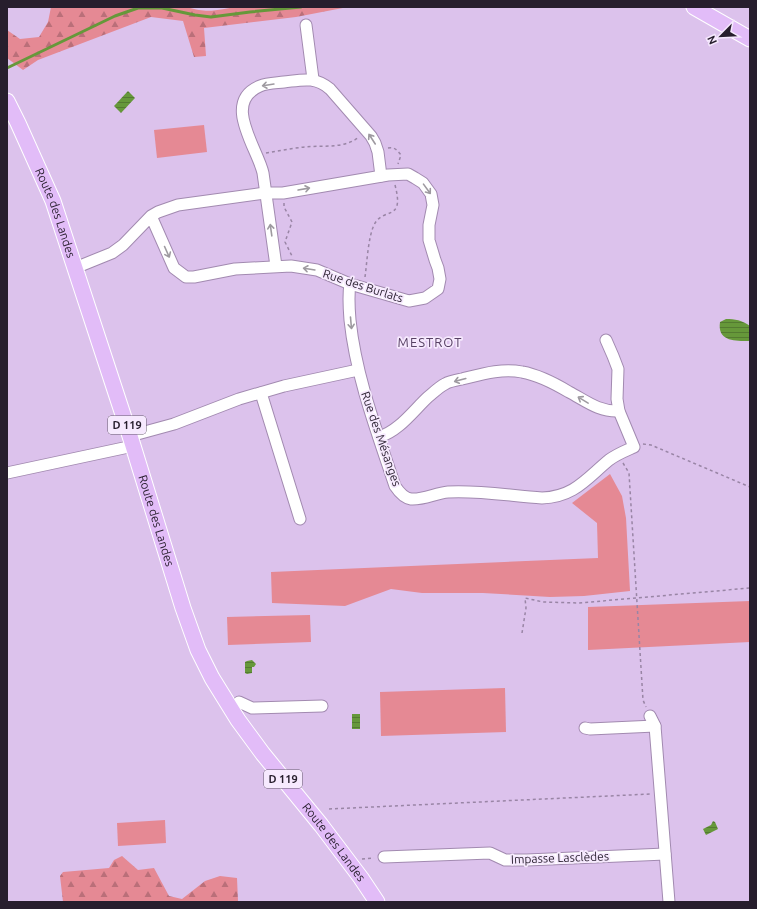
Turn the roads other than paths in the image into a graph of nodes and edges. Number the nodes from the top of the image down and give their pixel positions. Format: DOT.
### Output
graph roads {
  1 [pos="694,7"];
  2 [pos="306,25"];
  3 [pos="750,39"];
  4 [pos="313,80"];
  5 [pos="7,101"];
  6 [pos="381,176"];
  7 [pos="265,193"];
  8 [pos="151,216"];
  9 [pos="276,266"];
  10 [pos="75,268"];
  11 [pos="350,284"];
  12 [pos="606,340"];
  13 [pos="358,370"];
  14 [pos="261,393"];
  15 [pos="619,411"];
  16 [pos="379,436"];
  17 [pos="132,441"];
  18 [pos="7,473"];
  19 [pos="300,519"];
  20 [pos="239,702"];
  21 [pos="322,706"];
  22 [pos="650,716"];
  23 [pos="585,728"];
  24 [pos="656,731"];
  25 [pos="665,854"];
  26 [pos="384,857"];
  27 [pos="377,902"];
  28 [pos="668,902"];
  1 -- 3 [label="main road"];
  2 -- 4 [label="street"];
  6 -- 4 [label="street, one-way"];
  4 -- 7 [label="street, one-way"];
  5 -- 10 [label="main road, Route des Landes / D 119"];
  7 -- 6 [label="street, Rue des Burlats, one-way"];
  6 -- 11 [label="street, Rue des Burlats, one-way"];
  7 -- 8 [label="street, Rue des Burlats"];
  9 -- 7 [label="street, one-way"];
  8 -- 9 [label="street, Rue des Burlats, one-way"];
  8 -- 10 [label="street"];
  11 -- 9 [label="street, Rue des Burlats, one-way"];
  10 -- 17 [label="main road, Route des Landes / D 119"];
  11 -- 13 [label="street, Rue des Mésanges, one-way"];
  12 -- 15 [label="street"];
  13 -- 14 [label="street"];
  13 -- 16 [label="street, Rue des Mésanges"];
  14 -- 17 [label="street"];
  14 -- 19 [label="street"];
  15 -- 16 [label="street, one-way"];
  15 -- 16 [label="street, Rue des Mésanges"];
  17 -- 18 [label="street"];
  17 -- 27 [label="main road, Route des Landes / D 119"];
  20 -- 21 [label="street"];
  22 -- 24 [label="street"];
  23 -- 24 [label="street"];
  24 -- 25 [label="street"];
  25 -- 26 [label="street, Impasse Lasclèdes"];
  25 -- 28 [label="street"];
}
